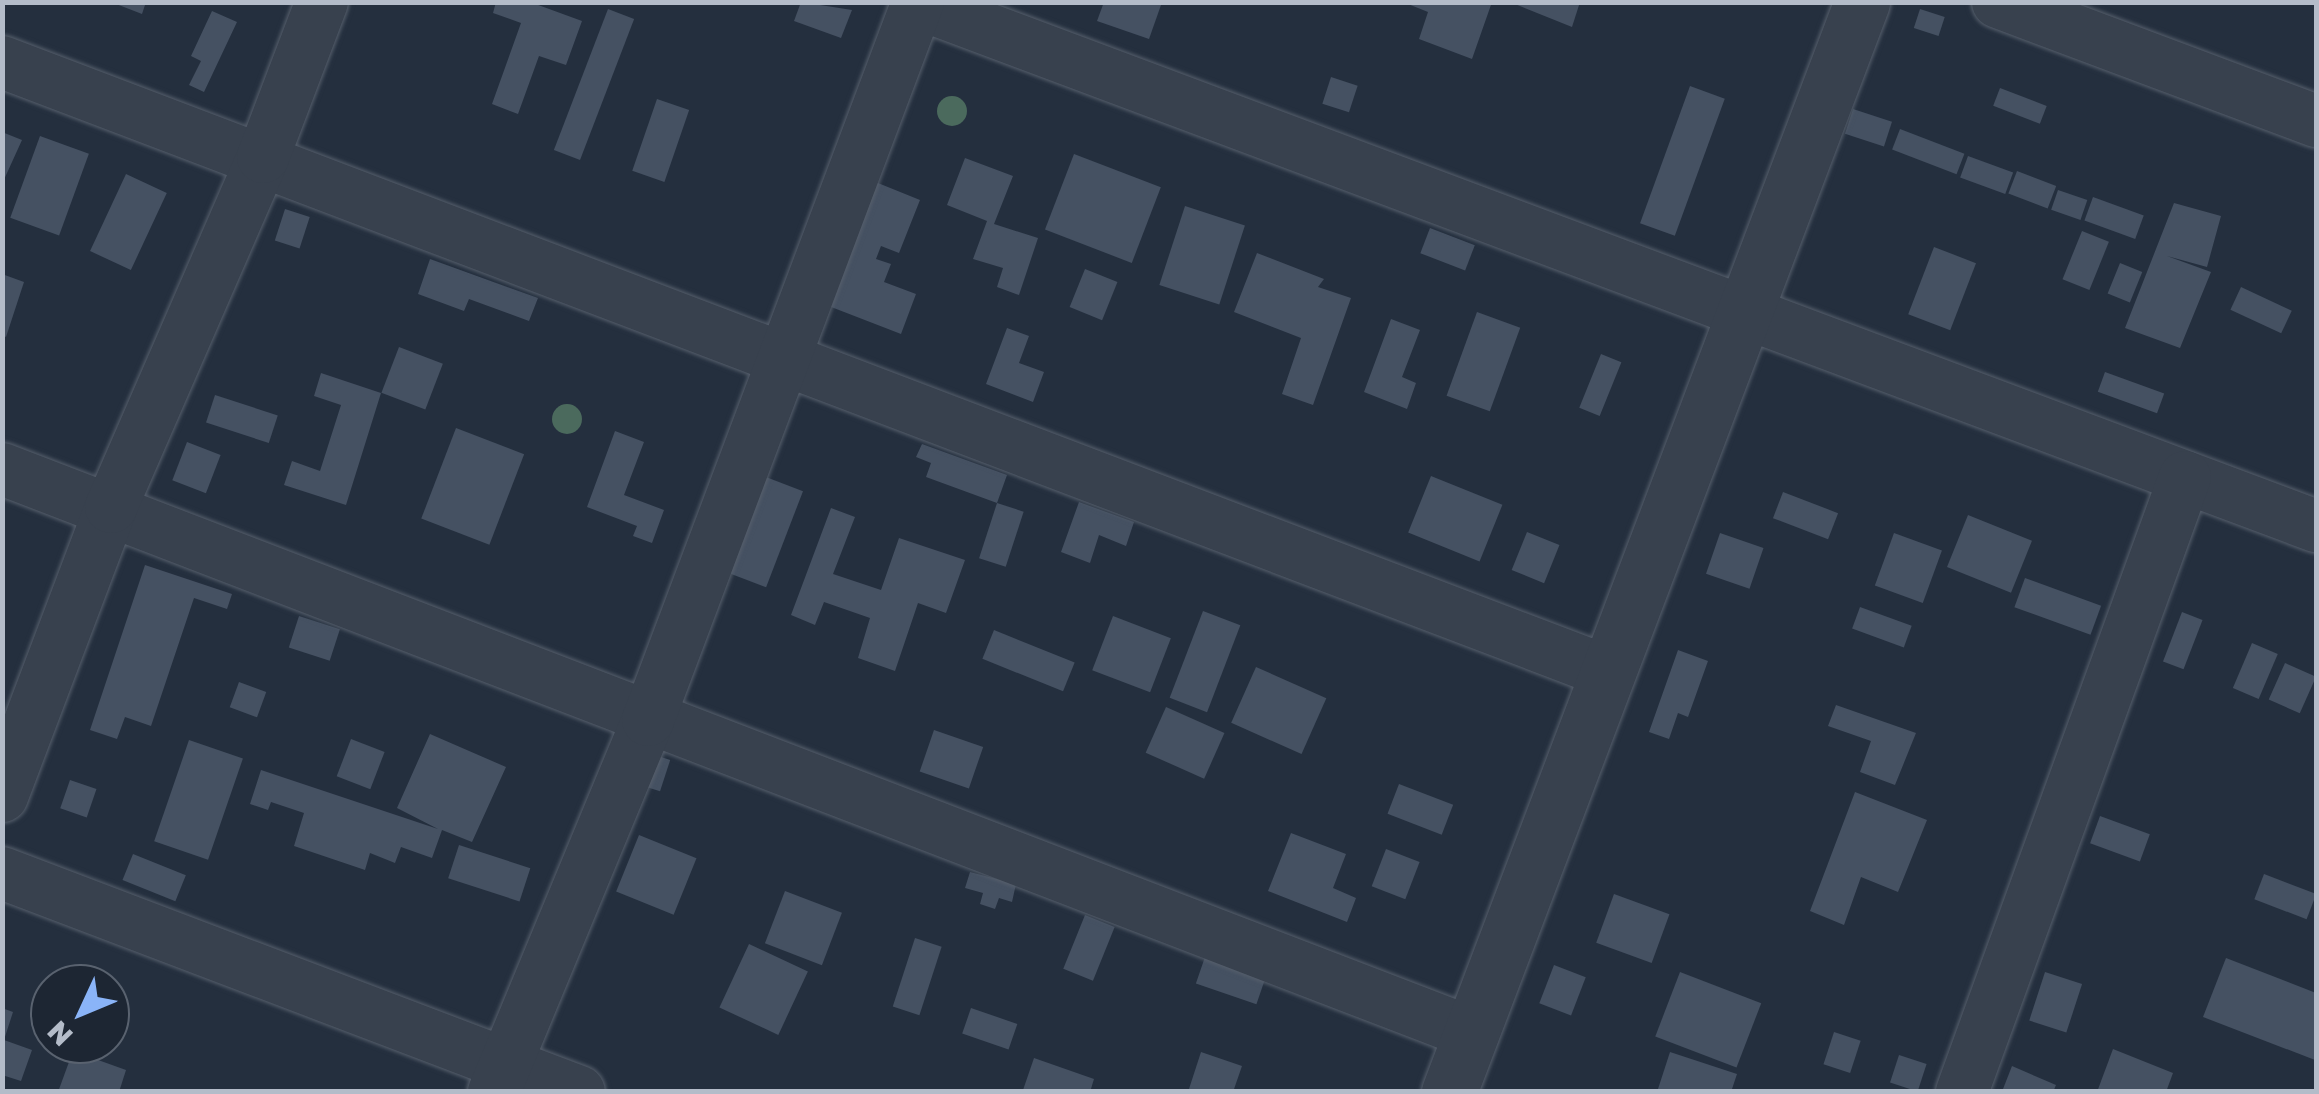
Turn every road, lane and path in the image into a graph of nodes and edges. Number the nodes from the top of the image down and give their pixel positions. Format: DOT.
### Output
graph roads {
  1 [pos="322,2"];
  2 [pos="1862,2"];
  3 [pos="1998,2"];
  4 [pos="917,3"];
  5 [pos="2,62"];
  6 [pos="2316,122"];
  7 [pos="263,157"];
  8 [pos="1744,311"];
  9 [pos="783,362"];
  10 [pos="2,468"];
  11 [pos="2185,476"];
  12 [pos="111,507"];
  13 [pos="2316,526"];
  14 [pos="1608,672"];
  15 [pos="648,720"];
  16 [pos="2,796"];
  17 [pos="2,872"];
  18 [pos="1470,1032"];
  19 [pos="499,1077"];
  20 [pos="579,1092"];
  21 [pos="1449,1092"];
  22 [pos="1962,1092"];
  1 -- 7 [label="street"];
  2 -- 8 [label="street"];
  3 -- 6 [label="street"];
  4 -- 8 [label="street"];
  4 -- 9 [label="street"];
  5 -- 7 [label="street"];
  7 -- 9 [label="street"];
  7 -- 12 [label="street"];
  8 -- 11 [label="street"];
  8 -- 14 [label="street"];
  9 -- 14 [label="street"];
  9 -- 15 [label="street"];
  10 -- 12 [label="street"];
  11 -- 13 [label="street"];
  11 -- 22 [label="street"];
  12 -- 15 [label="street"];
  12 -- 16 [label="street"];
  14 -- 18 [label="street"];
  15 -- 18 [label="street"];
  15 -- 19 [label="street"];
  17 -- 19 [label="street"];
  18 -- 21 [label="street"];
  19 -- 20 [label="street"];
}
